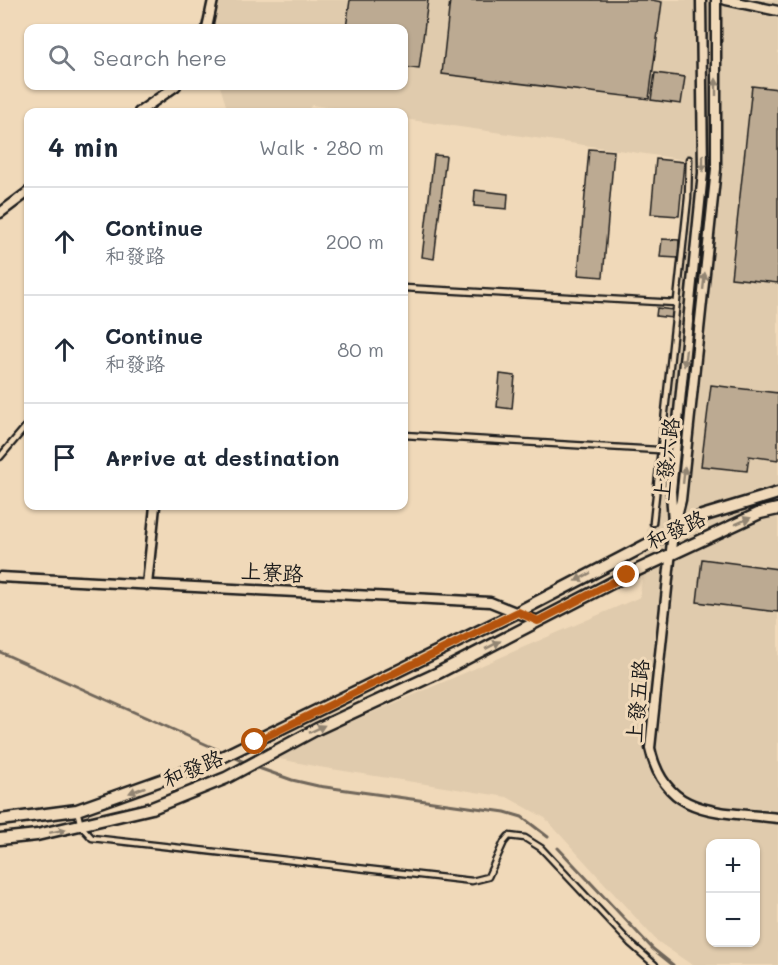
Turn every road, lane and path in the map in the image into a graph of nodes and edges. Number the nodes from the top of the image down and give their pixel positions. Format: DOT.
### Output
graph roads {
  1 [pos="213,0"];
  2 [pos="701,0"];
  3 [pos="716,0"];
  4 [pos="726,0"];
  5 [pos="778,11"];
  6 [pos="208,24"];
  7 [pos="170,90"];
  8 [pos="145,108"];
  9 [pos="689,159"];
  10 [pos="24,195"];
  11 [pos="0,213"];
  12 [pos="408,288"];
  13 [pos="676,303"];
  14 [pos="24,429"];
  15 [pos="408,435"];
  16 [pos="658,450"];
  17 [pos="0,457"];
  18 [pos="778,493"];
  19 [pos="778,509"];
  20 [pos="155,510"];
  21 [pos="653,523"];
  22 [pos="673,532"];
  23 [pos="671,554"];
  24 [pos="0,577"];
  25 [pos="147,585"];
  26 [pos="518,612"];
  27 [pos="538,621"];
  28 [pos="77,810"];
  29 [pos="778,818"];
  30 [pos="0,820"];
  31 [pos="81,826"];
  32 [pos="0,839"];
  33 [pos="655,965"];
  1 -- 6 [label="street"];
  2 -- 22 [label="street, 上發六路, one-way"];
  22 -- 3 [label="street, 上發六路, one-way"];
  4 -- 5 [label="street"];
  7 -- 8 [label="street"];
  9 -- 13 [label="lane"];
  10 -- 11 [label="street"];
  12 -- 13 [label="lane"];
  13 -- 16 [label="lane"];
  14 -- 17 [label="lane"];
  15 -- 16 [label="lane"];
  16 -- 21 [label="lane"];
  18 -- 22 [label="street, 和發路"];
  23 -- 19 [label="street, 和發路, one-way"];
  20 -- 25 [label="street"];
  22 -- 23 [label="street, 上發五路"];
  22 -- 26 [label="street, 和發路, one-way"];
  23 -- 27 [label="street, 和發路"];
  23 -- 29 [label="street, 上發五路"];
  24 -- 25 [label="street, 上寮路"];
  25 -- 26 [label="street, 上寮路"];
  26 -- 27 [label="street, 上寮路"];
  26 -- 28 [label="street, 和發路, one-way"];
  31 -- 27 [label="street, 和發路, one-way"];
  28 -- 30 [label="street, 和發路"];
  28 -- 31 [label="lane"];
  32 -- 31 [label="street, 和發路, one-way"];
  31 -- 33 [label="lane"];
}
